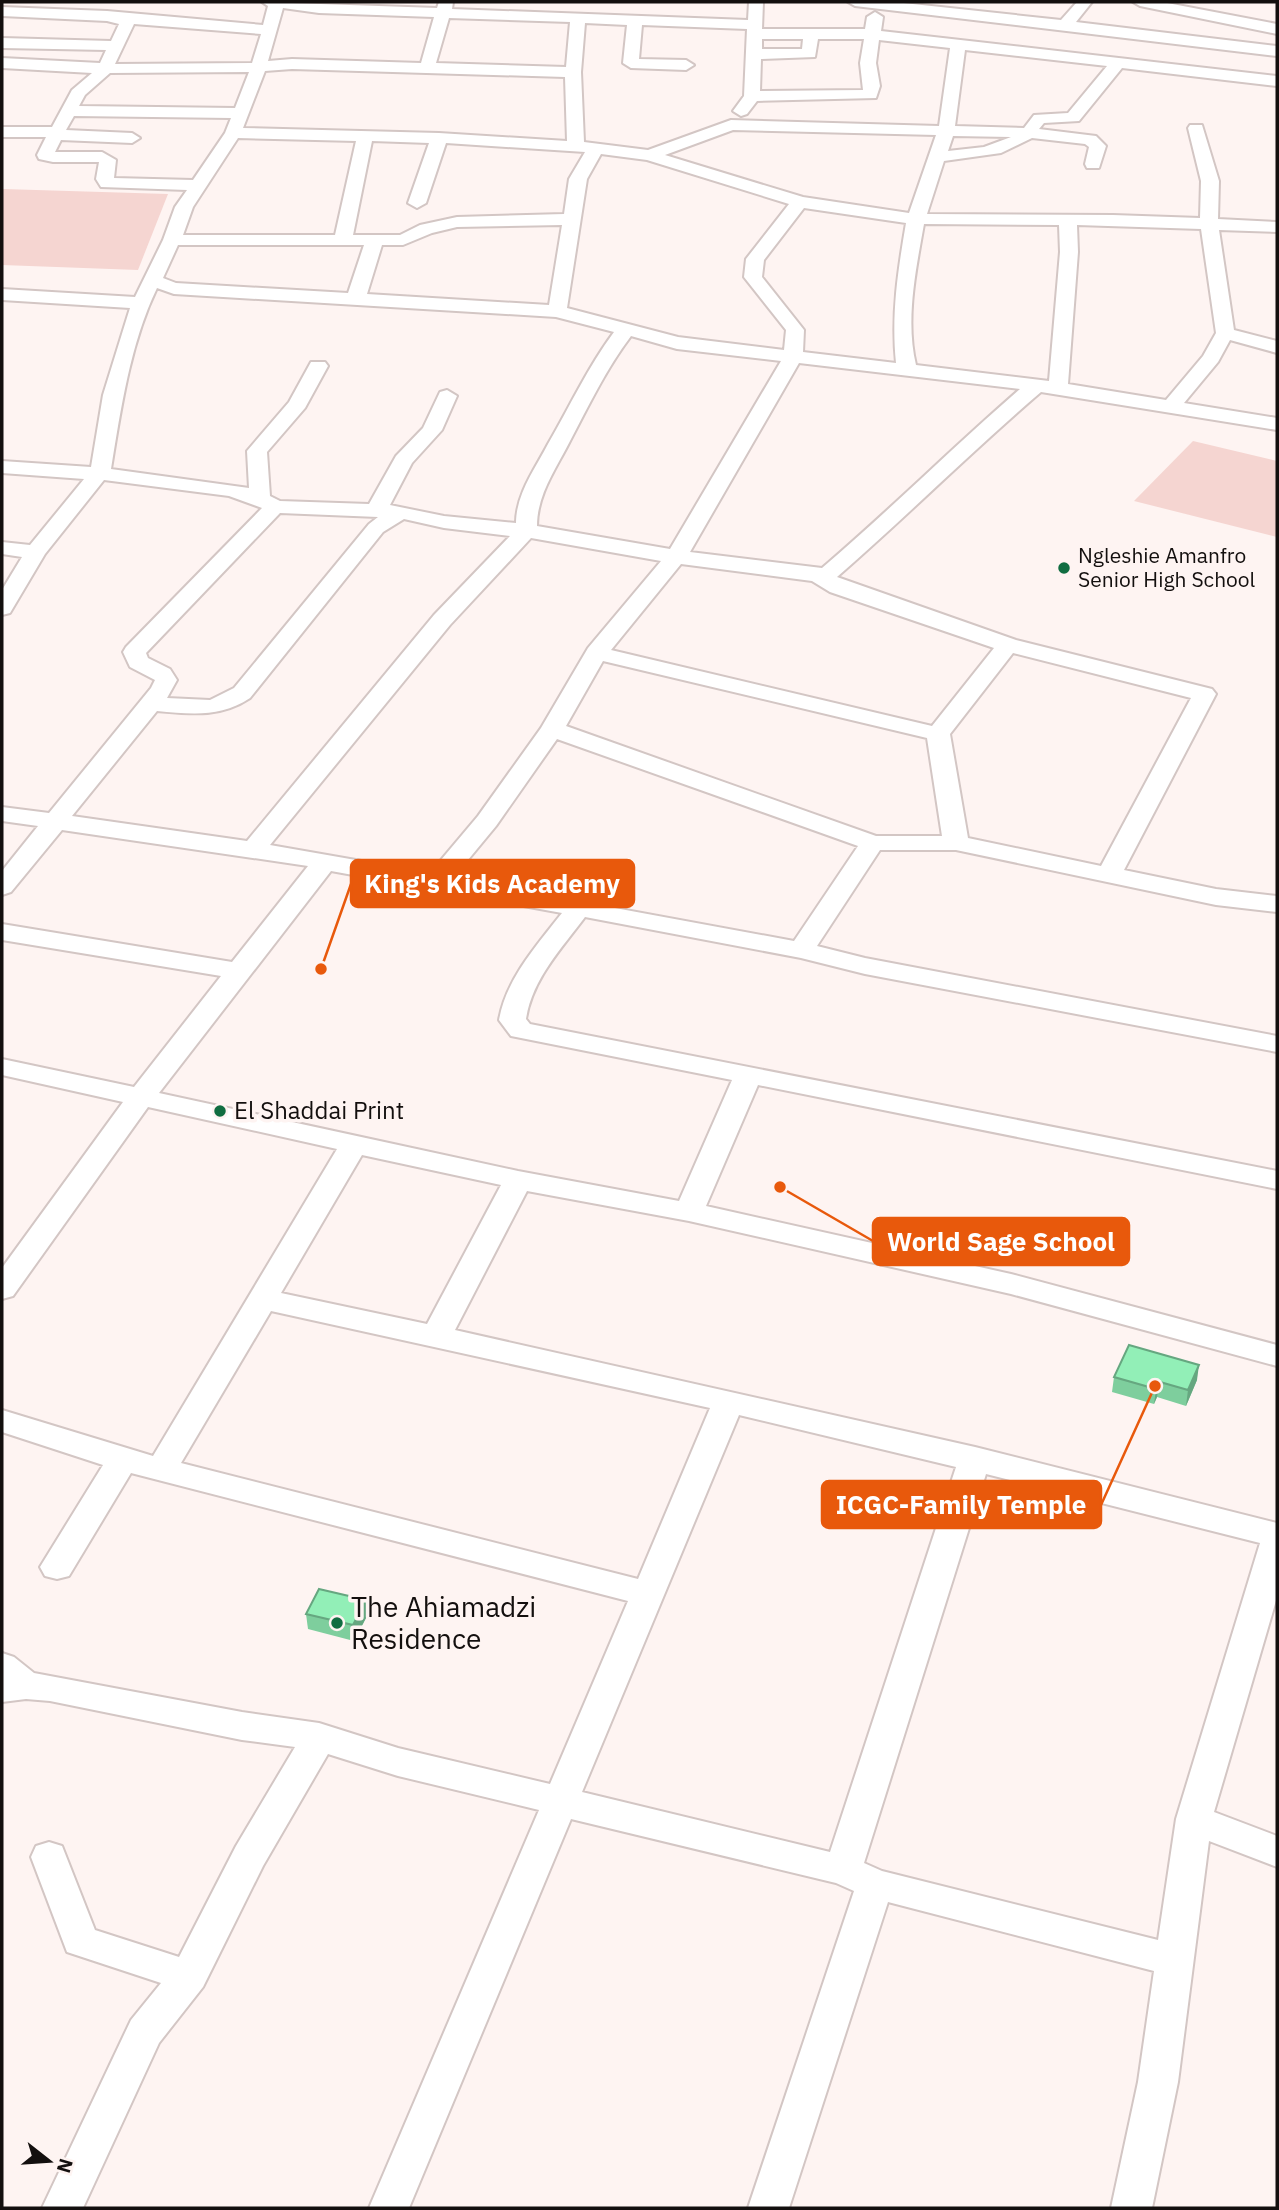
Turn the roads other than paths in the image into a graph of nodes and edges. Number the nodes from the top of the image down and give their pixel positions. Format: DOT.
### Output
graph roads {
  1 [pos="273,2"];
  2 [pos="756,2"];
  3 [pos="855,2"];
  4 [pos="1086,2"];
  5 [pos="1140,2"];
  6 [pos="879,4"];
  7 [pos="370,6"];
  8 [pos="444,7"];
  9 [pos="13,9"];
  10 [pos="121,18"];
  11 [pos="578,18"];
  12 [pos="635,20"];
  13 [pos="1065,24"];
  14 [pos="226,28"];
  15 [pos="755,29"];
  16 [pos="1277,29"];
  17 [pos="271,30"];
  18 [pos="2,32"];
  19 [pos="811,34"];
  20 [pos="871,34"];
  21 [pos="2,43"];
  22 [pos="958,44"];
  23 [pos="115,46"];
  24 [pos="218,46"];
  25 [pos="243,47"];
  26 [pos="265,48"];
  27 [pos="1277,51"];
  28 [pos="754,54"];
  29 [pos="1118,62"];
  30 [pos="2,63"];
  31 [pos="686,65"];
  32 [pos="259,67"];
  33 [pos="427,68"];
  34 [pos="105,69"];
  35 [pos="573,72"];
  36 [pos="1277,81"];
  37 [pos="752,96"];
  38 [pos="69,111"];
  39 [pos="241,113"];
  40 [pos="732,125"];
  41 [pos="1196,128"];
  42 [pos="946,131"];
  43 [pos="2,132"];
  44 [pos="233,133"];
  45 [pos="1028,133"];
  46 [pos="56,134"];
  47 [pos="365,136"];
  48 [pos="132,138"];
  49 [pos="439,138"];
  50 [pos="576,146"];
  51 [pos="596,148"];
  52 [pos="649,155"];
  53 [pos="938,157"];
  54 [pos="1093,164"];
  55 [pos="198,185"];
  56 [pos="800,202"];
  57 [pos="417,203"];
  58 [pos="571,219"];
  59 [pos="916,219"];
  60 [pos="1068,220"];
  61 [pos="1209,224"];
  62 [pos="1277,227"];
  63 [pos="172,240"];
  64 [pos="343,240"];
  65 [pos="375,240"];
  66 [pos="152,280"];
  67 [pos="2,294"];
  68 [pos="356,298"];
  69 [pos="141,303"];
  70 [pos="557,311"];
  71 [pos="625,331"];
  72 [pos="1225,332"];
  73 [pos="1277,346"];
  74 [pos="793,357"];
  75 [pos="318,366"];
  76 [pos="908,370"];
  77 [pos="1047,386"];
  78 [pos="447,396"];
  79 [pos="1171,406"];
  80 [pos="1277,424"];
  81 [pos="2,467"];
  82 [pos="100,472"];
  83 [pos="267,501"];
  84 [pos="377,510"];
  85 [pos="401,512"];
  86 [pos="526,531"];
  87 [pos="2,548"];
  88 [pos="36,552"];
  89 [pos="676,557"];
  90 [pos="818,575"];
  91 [pos="2,608"];
  92 [pos="1008,645"];
  93 [pos="596,653"];
  94 [pos="153,704"];
  95 [pos="552,729"];
  96 [pos="938,734"];
  97 [pos="2,814"];
  98 [pos="53,821"];
  99 [pos="873,843"];
  100 [pos="956,843"];
  101 [pos="254,849"];
  102 [pos="323,864"];
  103 [pos="1109,875"];
  104 [pos="436,882"];
  105 [pos="2,887"];
  106 [pos="1277,904"];
  107 [pos="579,908"];
  108 [pos="2,932"];
  109 [pos="801,950"];
  110 [pos="237,971"];
  111 [pos="1277,1044"];
  112 [pos="2,1067"];
  113 [pos="748,1074"];
  114 [pos="141,1097"];
  115 [pos="354,1145"];
  116 [pos="518,1180"];
  117 [pos="1277,1180"];
  118 [pos="689,1212"];
  119 [pos="2,1289"];
  120 [pos="261,1300"];
  121 [pos="436,1336"];
  122 [pos="1277,1356"];
  123 [pos="729,1402"];
  124 [pos="2,1421"];
  125 [pos="975,1458"];
  126 [pos="122,1460"];
  127 [pos="162,1468"];
  128 [pos="1277,1535"];
  129 [pos="1277,1541"];
  130 [pos="57,1567"];
  131 [pos="648,1594"];
  132 [pos="10,1680"];
  133 [pos="319,1737"];
  134 [pos="561,1801"];
  135 [pos="1194,1819"];
  136 [pos="1277,1852"];
  137 [pos="48,1857"];
  138 [pos="859,1877"];
  139 [pos="1173,1960"];
  140 [pos="189,1976"];
  141 [pos="63,2208"];
  142 [pos="388,2208"];
  143 [pos="768,2208"];
  144 [pos="1132,2208"];
  1 -- 7 [label="street"];
  1 -- 17 [label="street"];
  2 -- 15 [label="street"];
  3 -- 6 [label="street"];
  4 -- 13 [label="street"];
  5 -- 16 [label="street"];
  6 -- 13 [label="street"];
  6 -- 20 [label="street"];
  7 -- 8 [label="street"];
  8 -- 11 [label="street"];
  8 -- 33 [label="street"];
  9 -- 10 [label="street"];
  9 -- 18 [label="street"];
  10 -- 14 [label="street"];
  10 -- 23 [label="street"];
  11 -- 12 [label="street"];
  11 -- 35 [label="street"];
  12 -- 15 [label="street"];
  12 -- 31 [label="street"];
  13 -- 27 [label="street"];
  14 -- 17 [label="street"];
  14 -- 24 [label="street"];
  15 -- 19 [label="street"];
  15 -- 28 [label="street"];
  17 -- 26 [label="street"];
  19 -- 20 [label="street"];
  19 -- 28 [label="street"];
  20 -- 22 [label="street"];
  20 -- 37 [label="street"];
  21 -- 23 [label="street"];
  22 -- 29 [label="street"];
  22 -- 42 [label="street"];
  23 -- 34 [label="street"];
  25 -- 26 [label="street"];
  26 -- 32 [label="street"];
  28 -- 37 [label="street"];
  29 -- 36 [label="street"];
  29 -- 45 [label="street"];
  30 -- 34 [label="street"];
  32 -- 33 [label="street"];
  32 -- 34 [label="street"];
  32 -- 39 [label="street"];
  33 -- 35 [label="street"];
  34 -- 38 [label="street"];
  35 -- 50 [label="street"];
  37 -- 40 [label="street"];
  38 -- 39 [label="street"];
  38 -- 46 [label="street"];
  39 -- 44 [label="street"];
  40 -- 42 [label="street"];
  40 -- 52 [label="street"];
  41 -- 61 [label="street"];
  42 -- 45 [label="street"];
  42 -- 53 [label="street"];
  43 -- 46 [label="street"];
  44 -- 47 [label="street"];
  44 -- 55 [label="street"];
  45 -- 53 [label="street"];
  45 -- 54 [label="street"];
  46 -- 48 [label="street"];
  46 -- 55 [label="street"];
  47 -- 49 [label="street"];
  47 -- 64 [label="street"];
  49 -- 50 [label="street"];
  49 -- 57 [label="street"];
  50 -- 51 [label="street"];
  51 -- 52 [label="street"];
  51 -- 58 [label="street"];
  52 -- 56 [label="street"];
  53 -- 59 [label="street"];
  55 -- 63 [label="street"];
  56 -- 59 [label="street"];
  56 -- 74 [label="street"];
  58 -- 65 [label="street"];
  58 -- 70 [label="street"];
  59 -- 60 [label="street"];
  59 -- 76 [label="street"];
  60 -- 61 [label="street"];
  60 -- 77 [label="street"];
  61 -- 62 [label="street"];
  61 -- 72 [label="street"];
  63 -- 64 [label="street"];
  63 -- 66 [label="street"];
  64 -- 65 [label="street"];
  65 -- 68 [label="street"];
  66 -- 68 [label="street"];
  66 -- 69 [label="street"];
  67 -- 69 [label="street"];
  68 -- 70 [label="street"];
  69 -- 82 [label="street"];
  70 -- 71 [label="street"];
  71 -- 74 [label="street"];
  71 -- 86 [label="street"];
  72 -- 73 [label="street"];
  72 -- 79 [label="street"];
  74 -- 76 [label="street"];
  74 -- 89 [label="street"];
  75 -- 83 [label="street"];
  76 -- 77 [label="street"];
  77 -- 79 [label="street"];
  77 -- 90 [label="street"];
  78 -- 84 [label="street"];
  79 -- 80 [label="street"];
  81 -- 82 [label="street"];
  82 -- 83 [label="street"];
  82 -- 88 [label="street"];
  83 -- 84 [label="street"];
  83 -- 94 [label="street"];
  84 -- 85 [label="street"];
  85 -- 86 [label="street"];
  85 -- 94 [label="street"];
  86 -- 89 [label="street"];
  86 -- 101 [label="street"];
  87 -- 88 [label="street"];
  88 -- 91 [label="street"];
  89 -- 90 [label="street"];
  89 -- 93 [label="street"];
  90 -- 92 [label="street"];
  92 -- 96 [label="street"];
  92 -- 103 [label="street"];
  93 -- 95 [label="street"];
  93 -- 96 [label="street"];
  94 -- 98 [label="street"];
  95 -- 99 [label="street"];
  95 -- 104 [label="street"];
  96 -- 100 [label="street"];
  97 -- 98 [label="street"];
  98 -- 101 [label="street"];
  98 -- 105 [label="street"];
  99 -- 100 [label="street"];
  99 -- 109 [label="street"];
  100 -- 103 [label="street"];
  101 -- 102 [label="street"];
  102 -- 104 [label="street"];
  102 -- 110 [label="street"];
  103 -- 106 [label="street"];
  104 -- 107 [label="street"];
  107 -- 109 [label="street"];
  107 -- 113 [label="street"];
  108 -- 110 [label="street"];
  109 -- 111 [label="street"];
  110 -- 114 [label="street"];
  112 -- 114 [label="street"];
  113 -- 117 [label="street"];
  113 -- 118 [label="street"];
  114 -- 115 [label="street"];
  114 -- 119 [label="street"];
  115 -- 116 [label="street"];
  115 -- 120 [label="street"];
  116 -- 118 [label="street"];
  116 -- 121 [label="street"];
  118 -- 122 [label="street"];
  120 -- 121 [label="street"];
  120 -- 127 [label="street"];
  121 -- 123 [label="street"];
  123 -- 125 [label="street"];
  123 -- 131 [label="street"];
  124 -- 126 [label="street"];
  125 -- 128 [label="street"];
  125 -- 138 [label="street"];
  126 -- 127 [label="street"];
  126 -- 130 [label="street"];
  127 -- 131 [label="street"];
  129 -- 135 [label="street"];
  131 -- 134 [label="street"];
  132 -- 133 [label="street"];
  133 -- 134 [label="street"];
  133 -- 140 [label="street"];
  134 -- 138 [label="street"];
  134 -- 142 [label="street"];
  135 -- 136 [label="street"];
  135 -- 139 [label="street"];
  137 -- 140 [label="street"];
  138 -- 139 [label="street"];
  138 -- 143 [label="street"];
  139 -- 144 [label="street"];
  140 -- 141 [label="street"];
}
